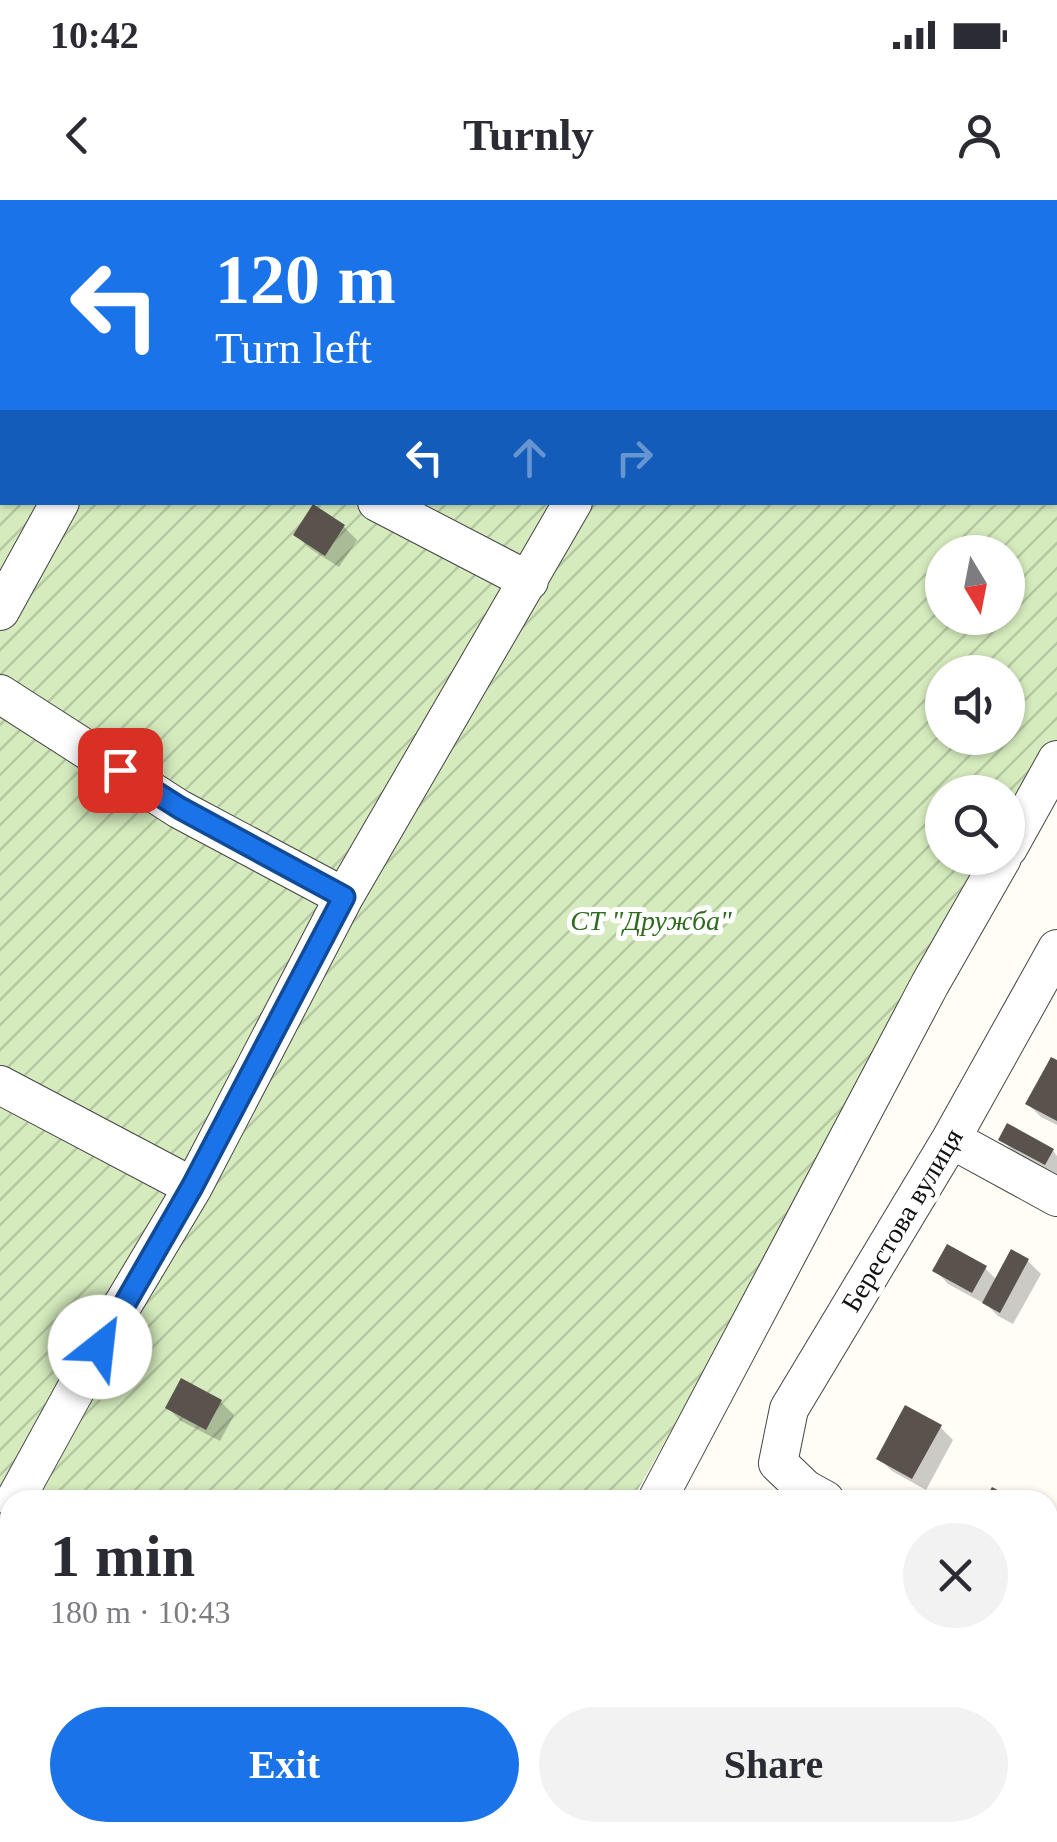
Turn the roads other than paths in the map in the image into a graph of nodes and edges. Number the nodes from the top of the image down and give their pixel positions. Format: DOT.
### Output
graph roads {
  1 [pos="58,505"];
  2 [pos="383,505"];
  3 [pos="571,505"];
  4 [pos="528,581"];
  5 [pos="0,611"];
  6 [pos="0,694"];
  7 [pos="1057,760"];
  8 [pos="1025,817"];
  9 [pos="992,875"];
  10 [pos="344,897"];
  11 [pos="1057,949"];
  12 [pos="0,1085"];
  13 [pos="951,1139"];
  14 [pos="192,1187"];
  15 [pos="1057,1197"];
  16 [pos="20,1490"];
  17 [pos="662,1490"];
  18 [pos="810,1490"];
  1 -- 5 [label="street"];
  2 -- 4 [label="street"];
  3 -- 4 [label="street"];
  4 -- 10 [label="street"];
  6 -- 10 [label="street"];
  7 -- 8 [label="street"];
  9 -- 17 [label="street"];
  10 -- 14 [label="street"];
  11 -- 13 [label="street, Берестова вулиця"];
  12 -- 14 [label="street"];
  13 -- 15 [label="street"];
  13 -- 18 [label="street, Берестова вулиця"];
  14 -- 16 [label="street"];
}
